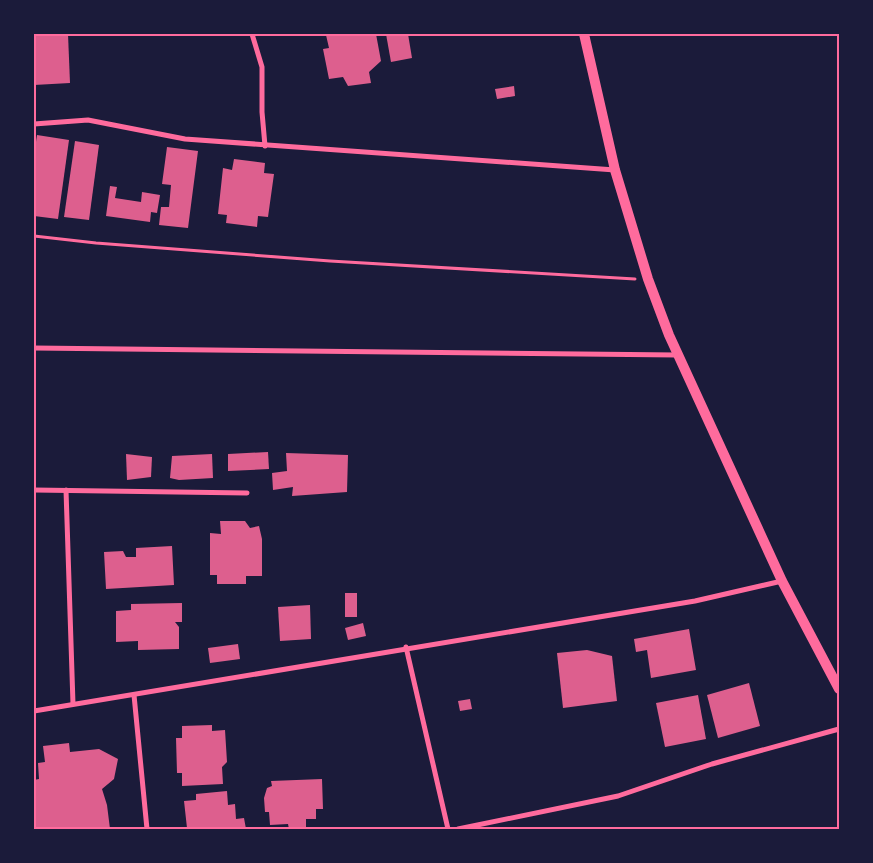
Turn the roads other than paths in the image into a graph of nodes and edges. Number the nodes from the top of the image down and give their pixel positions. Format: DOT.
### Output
graph roads {
  1 [pos="252,34"];
  2 [pos="584,34"];
  3 [pos="34,124"];
  4 [pos="265,146"];
  5 [pos="615,170"];
  6 [pos="34,348"];
  7 [pos="678,355"];
  8 [pos="34,490"];
  9 [pos="66,490"];
  10 [pos="247,493"];
  11 [pos="782,581"];
  12 [pos="406,647"];
  13 [pos="839,689"];
  14 [pos="134,695"];
  15 [pos="73,704"];
  16 [pos="34,710"];
  17 [pos="839,729"];
  18 [pos="147,829"];
  19 [pos="448,829"];
  20 [pos="458,829"];
  1 -- 4 [label="street"];
  2 -- 5 [label="main road"];
  3 -- 4 [label="street"];
  4 -- 5 [label="street"];
  5 -- 7 [label="main road"];
  6 -- 7 [label="street"];
  7 -- 11 [label="main road"];
  8 -- 9 [label="street"];
  9 -- 10 [label="street"];
  9 -- 15 [label="street"];
  11 -- 12 [label="street"];
  11 -- 13 [label="main road"];
  12 -- 14 [label="street"];
  12 -- 19 [label="street"];
  14 -- 15 [label="street"];
  14 -- 18 [label="street"];
  15 -- 16 [label="street"];
  17 -- 20 [label="street"];
}
